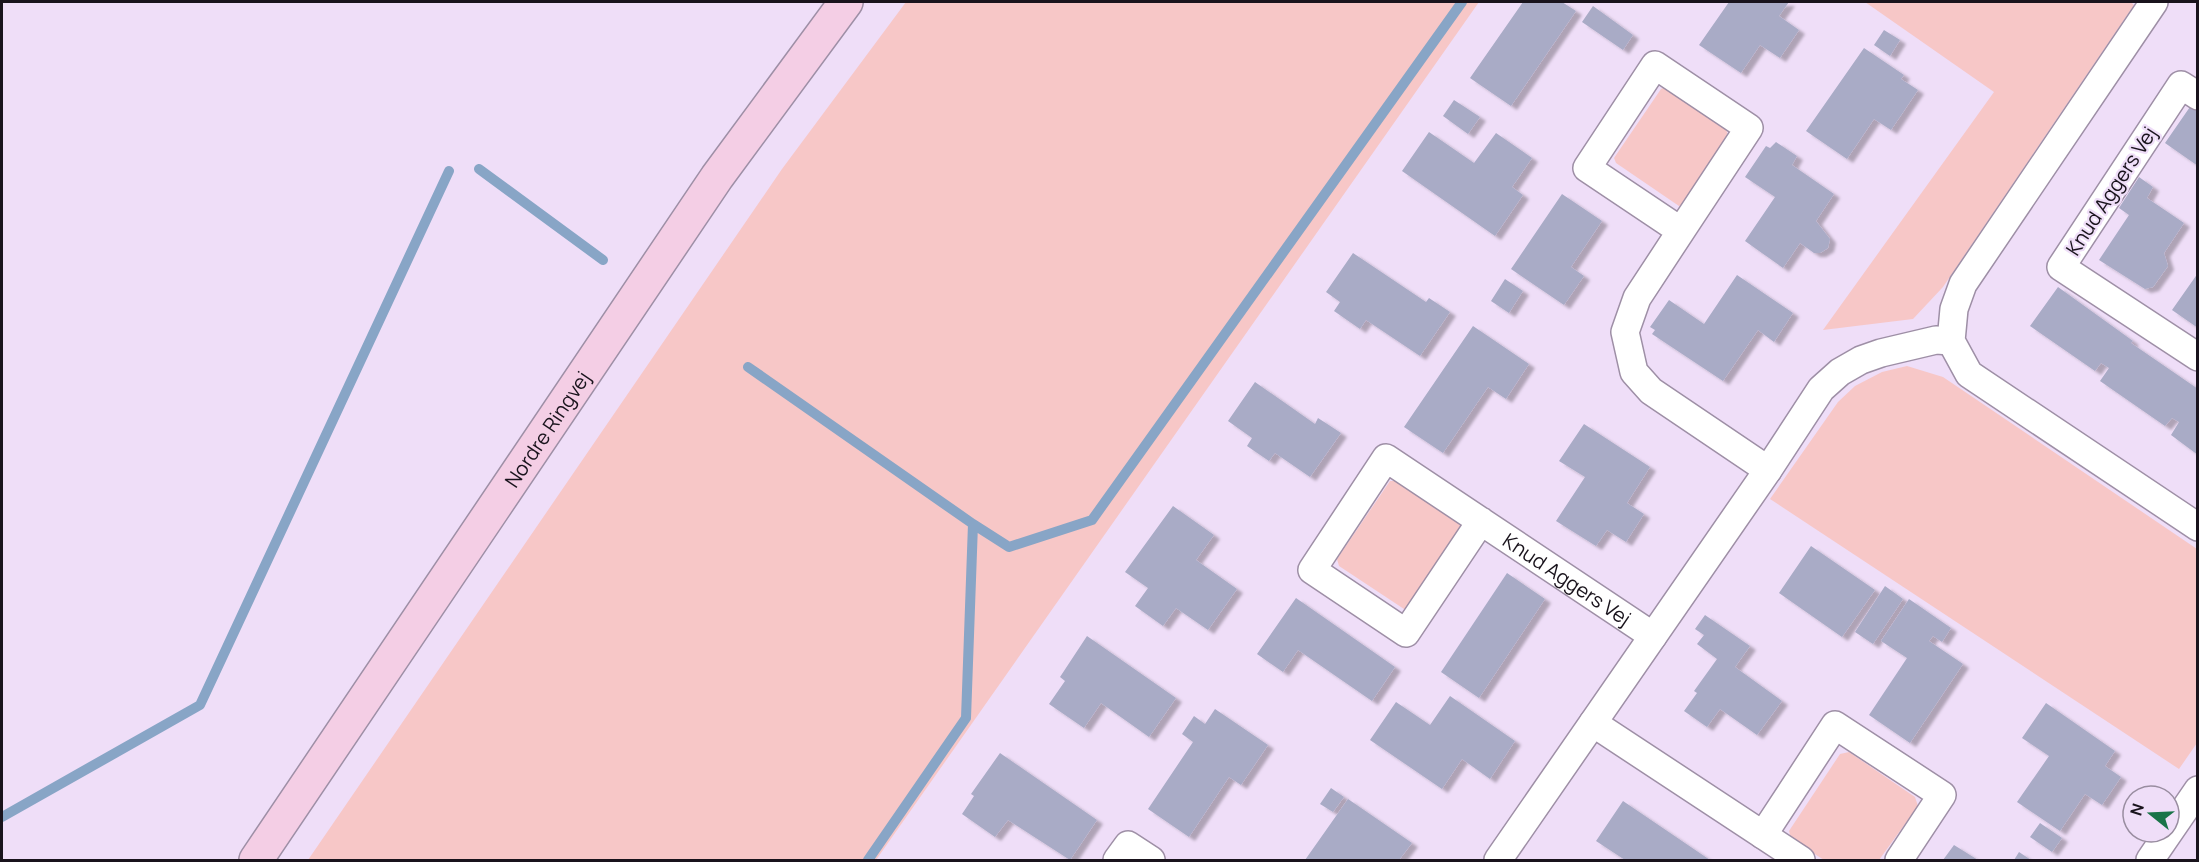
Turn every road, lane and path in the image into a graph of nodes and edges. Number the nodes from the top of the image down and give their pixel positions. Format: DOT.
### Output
graph roads {
  1 [pos="846,2"];
  2 [pos="2154,2"];
  3 [pos="2198,96"];
  4 [pos="1681,231"];
  5 [pos="1951,341"];
  6 [pos="2198,357"];
  7 [pos="1768,470"];
  8 [pos="1481,521"];
  9 [pos="2198,527"];
  10 [pos="1653,636"];
  11 [pos="1593,723"];
  12 [pos="2198,790"];
  13 [pos="1763,835"];
  14 [pos="256,861"];
  15 [pos="1117,861"];
  16 [pos="1151,861"];
  17 [pos="1498,861"];
  18 [pos="1801,861"];
  19 [pos="1899,861"];
  20 [pos="2150,861"];
  1 -- 14 [label="main road, Nordre Ringvej"];
  2 -- 5 [label="street"];
  3 -- 6 [label="street, Knud Aggers Vej"];
  4 -- 4 [label="street"];
  4 -- 7 [label="street"];
  5 -- 7 [label="street"];
  5 -- 9 [label="street"];
  7 -- 10 [label="street"];
  8 -- 8 [label="street, Knud Aggers Vej"];
  8 -- 10 [label="street, Knud Aggers Vej"];
  10 -- 11 [label="street"];
  11 -- 13 [label="street"];
  11 -- 17 [label="street"];
  12 -- 20 [label="street"];
  13 -- 18 [label="street"];
  13 -- 19 [label="street"];
  15 -- 16 [label="street"];
}
